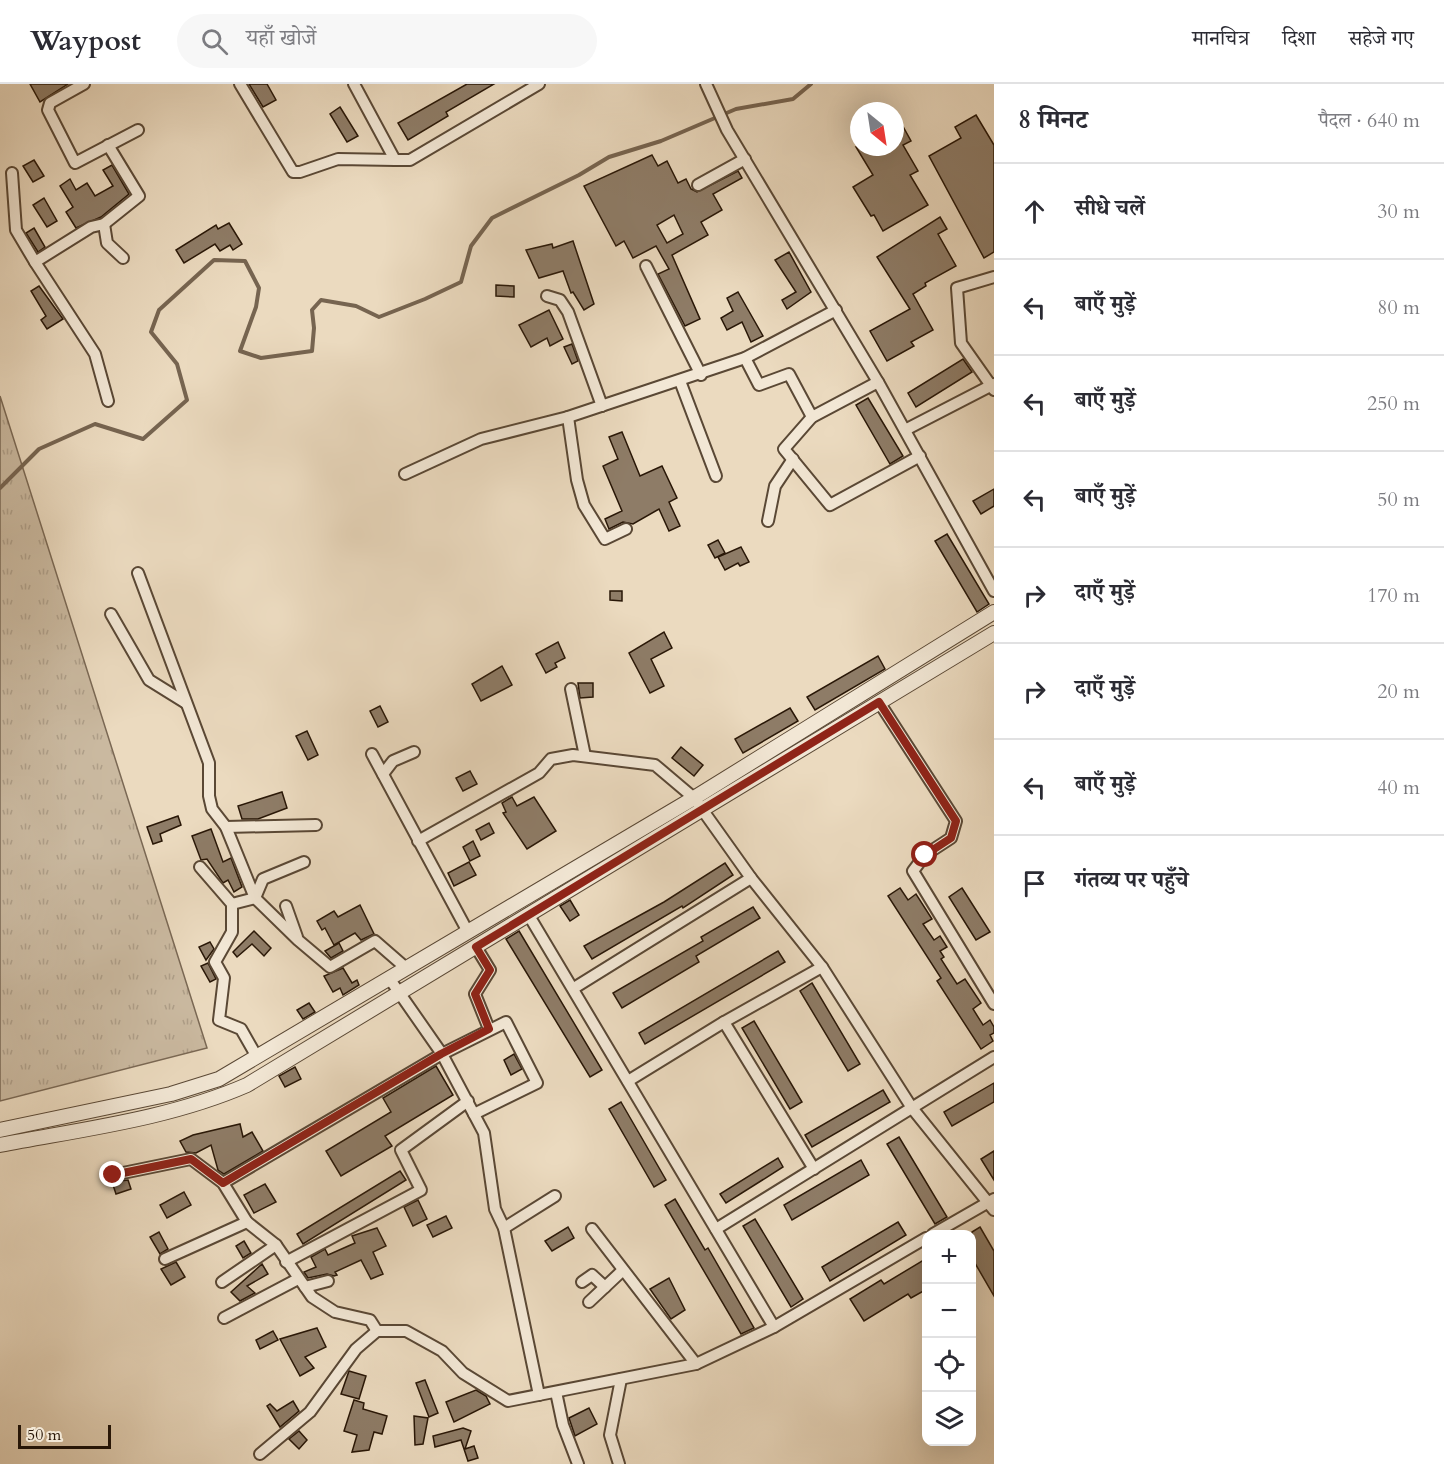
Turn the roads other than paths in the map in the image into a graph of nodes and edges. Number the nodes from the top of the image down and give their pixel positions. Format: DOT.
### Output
graph roads {
  1 [pos="84,84"];
  2 [pos="240,84"];
  3 [pos="354,84"];
  4 [pos="539,84"];
  5 [pos="706,84"];
  6 [pos="138,130"];
  7 [pos="108,145"];
  8 [pos="745,159"];
  9 [pos="395,160"];
  10 [pos="12,173"];
  11 [pos="698,185"];
  12 [pos="104,224"];
  13 [pos="123,258"];
  14 [pos="35,262"];
  15 [pos="646,266"];
  16 [pos="994,277"];
  17 [pos="547,296"];
  18 [pos="836,310"];
  19 [pos="745,358"];
  20 [pos="701,375"];
  21 [pos="680,381"];
  22 [pos="878,382"];
  23 [pos="993,386"];
  24 [pos="108,401"];
  25 [pos="602,406"];
  26 [pos="568,417"];
  27 [pos="812,417"];
  28 [pos="905,430"];
  29 [pos="920,456"];
  30 [pos="793,459"];
  31 [pos="405,474"];
  32 [pos="716,476"];
  33 [pos="768,521"];
  34 [pos="626,529"];
  35 [pos="138,573"];
  36 [pos="994,591"];
  37 [pos="994,612"];
  38 [pos="111,614"];
  39 [pos="994,633"];
  40 [pos="571,689"];
  41 [pos="879,702"];
  42 [pos="186,703"];
  43 [pos="414,752"];
  44 [pos="372,754"];
  45 [pos="585,756"];
  46 [pos="383,774"];
  47 [pos="694,798"];
  48 [pos="702,811"];
  49 [pos="316,825"];
  50 [pos="226,827"];
  51 [pos="418,841"];
  52 [pos="304,862"];
  53 [pos="200,867"];
  54 [pos="751,878"];
  55 [pos="255,898"];
  56 [pos="232,904"];
  57 [pos="286,906"];
  58 [pos="528,914"];
  59 [pos="468,932"];
  60 [pos="298,940"];
  61 [pos="476,947"];
  62 [pos="822,967"];
  63 [pos="406,968"];
  64 [pos="388,978"];
  65 [pos="574,988"];
  66 [pos="399,993"];
  67 [pos="994,1004"];
  68 [pos="724,1022"];
  69 [pos="489,1029"];
  70 [pos="441,1054"];
  71 [pos="256,1057"];
  72 [pos="994,1058"];
  73 [pos="628,1081"];
  74 [pos="468,1101"];
  75 [pos="912,1108"];
  76 [pos="474,1114"];
  77 [pos="0,1130"];
  78 [pos="0,1145"];
  79 [pos="814,1169"];
  80 [pos="113,1175"];
  81 [pos="223,1183"];
  82 [pos="555,1196"];
  83 [pos="992,1203"];
  84 [pos="247,1222"];
  85 [pos="504,1228"];
  86 [pos="592,1229"];
  87 [pos="716,1229"];
  88 [pos="941,1230"];
  89 [pos="922,1241"];
  90 [pos="276,1245"];
  91 [pos="165,1259"];
  92 [pos="286,1262"];
  93 [pos="622,1271"];
  94 [pos="328,1281"];
  95 [pos="222,1282"];
  96 [pos="582,1282"];
  97 [pos="302,1283"];
  98 [pos="605,1287"];
  99 [pos="589,1302"];
  100 [pos="224,1318"];
  101 [pos="774,1327"];
  102 [pos="377,1331"];
  103 [pos="696,1364"];
  104 [pos="621,1378"];
  105 [pos="556,1392"];
  106 [pos="539,1395"];
  107 [pos="260,1454"];
  108 [pos="578,1464"];
  109 [pos="619,1464"];
  1 -- 7 [label="street"];
  2 -- 9 [label="street"];
  3 -- 9 [label="street"];
  4 -- 9 [label="street"];
  5 -- 8 [label="street"];
  6 -- 7 [label="street"];
  7 -- 12 [label="street"];
  8 -- 11 [label="street"];
  8 -- 18 [label="street"];
  10 -- 14 [label="street"];
  12 -- 13 [label="street"];
  12 -- 14 [label="street"];
  14 -- 24 [label="street"];
  15 -- 20 [label="street"];
  16 -- 23 [label="street"];
  17 -- 25 [label="street"];
  18 -- 19 [label="street"];
  18 -- 22 [label="street"];
  19 -- 20 [label="street"];
  19 -- 27 [label="street"];
  20 -- 21 [label="street"];
  21 -- 25 [label="street"];
  21 -- 32 [label="street"];
  22 -- 27 [label="street"];
  22 -- 28 [label="street"];
  23 -- 28 [label="street"];
  25 -- 26 [label="street"];
  26 -- 31 [label="street"];
  26 -- 34 [label="street"];
  27 -- 30 [label="street"];
  28 -- 29 [label="street"];
  29 -- 30 [label="street"];
  29 -- 36 [label="street"];
  30 -- 33 [label="street"];
  35 -- 42 [label="street"];
  37 -- 47 [label="street"];
  38 -- 42 [label="street"];
  39 -- 41 [label="street"];
  40 -- 45 [label="street"];
  41 -- 48 [label="street"];
  41 -- 67 [label="street"];
  42 -- 50 [label="street"];
  43 -- 46 [label="street"];
  44 -- 46 [label="street"];
  45 -- 47 [label="street"];
  45 -- 51 [label="street"];
  46 -- 51 [label="street"];
  47 -- 48 [label="street"];
  47 -- 59 [label="street"];
  48 -- 54 [label="street"];
  48 -- 58 [label="street"];
  49 -- 50 [label="street"];
  50 -- 55 [label="street"];
  51 -- 59 [label="street"];
  52 -- 55 [label="street"];
  53 -- 56 [label="street"];
  54 -- 62 [label="street"];
  54 -- 65 [label="street"];
  55 -- 56 [label="street"];
  55 -- 60 [label="street"];
  56 -- 71 [label="street"];
  57 -- 60 [label="street"];
  58 -- 61 [label="street"];
  58 -- 65 [label="street"];
  59 -- 63 [label="street"];
  60 -- 63 [label="street"];
  61 -- 66 [label="street"];
  61 -- 69 [label="street"];
  62 -- 68 [label="street"];
  62 -- 75 [label="street"];
  63 -- 64 [label="street"];
  64 -- 66 [label="street"];
  64 -- 71 [label="street"];
  65 -- 73 [label="street"];
  66 -- 70 [label="street"];
  66 -- 78 [label="street"];
  68 -- 73 [label="street"];
  68 -- 79 [label="street"];
  69 -- 70 [label="street"];
  69 -- 76 [label="street"];
  70 -- 74 [label="street"];
  70 -- 81 [label="street"];
  71 -- 77 [label="street"];
  72 -- 75 [label="street"];
  73 -- 87 [label="street"];
  74 -- 76 [label="street"];
  74 -- 92 [label="street"];
  75 -- 79 [label="street"];
  75 -- 83 [label="street"];
  76 -- 85 [label="street"];
  79 -- 87 [label="street"];
  80 -- 81 [label="street"];
  81 -- 84 [label="street"];
  82 -- 85 [label="street"];
  83 -- 88 [label="street"];
  84 -- 90 [label="street"];
  84 -- 91 [label="street"];
  85 -- 106 [label="street"];
  86 -- 93 [label="street"];
  87 -- 101 [label="street"];
  89 -- 101 [label="street"];
  90 -- 92 [label="street"];
  90 -- 95 [label="street"];
  92 -- 97 [label="street"];
  93 -- 98 [label="street"];
  93 -- 103 [label="street"];
  94 -- 97 [label="street"];
  96 -- 98 [label="street"];
  97 -- 100 [label="street"];
  97 -- 102 [label="street"];
  98 -- 99 [label="street"];
  101 -- 103 [label="street"];
  102 -- 106 [label="street"];
  102 -- 107 [label="street"];
  103 -- 104 [label="street"];
  104 -- 105 [label="street"];
  104 -- 109 [label="street"];
  105 -- 106 [label="street"];
  105 -- 108 [label="street"];
}
